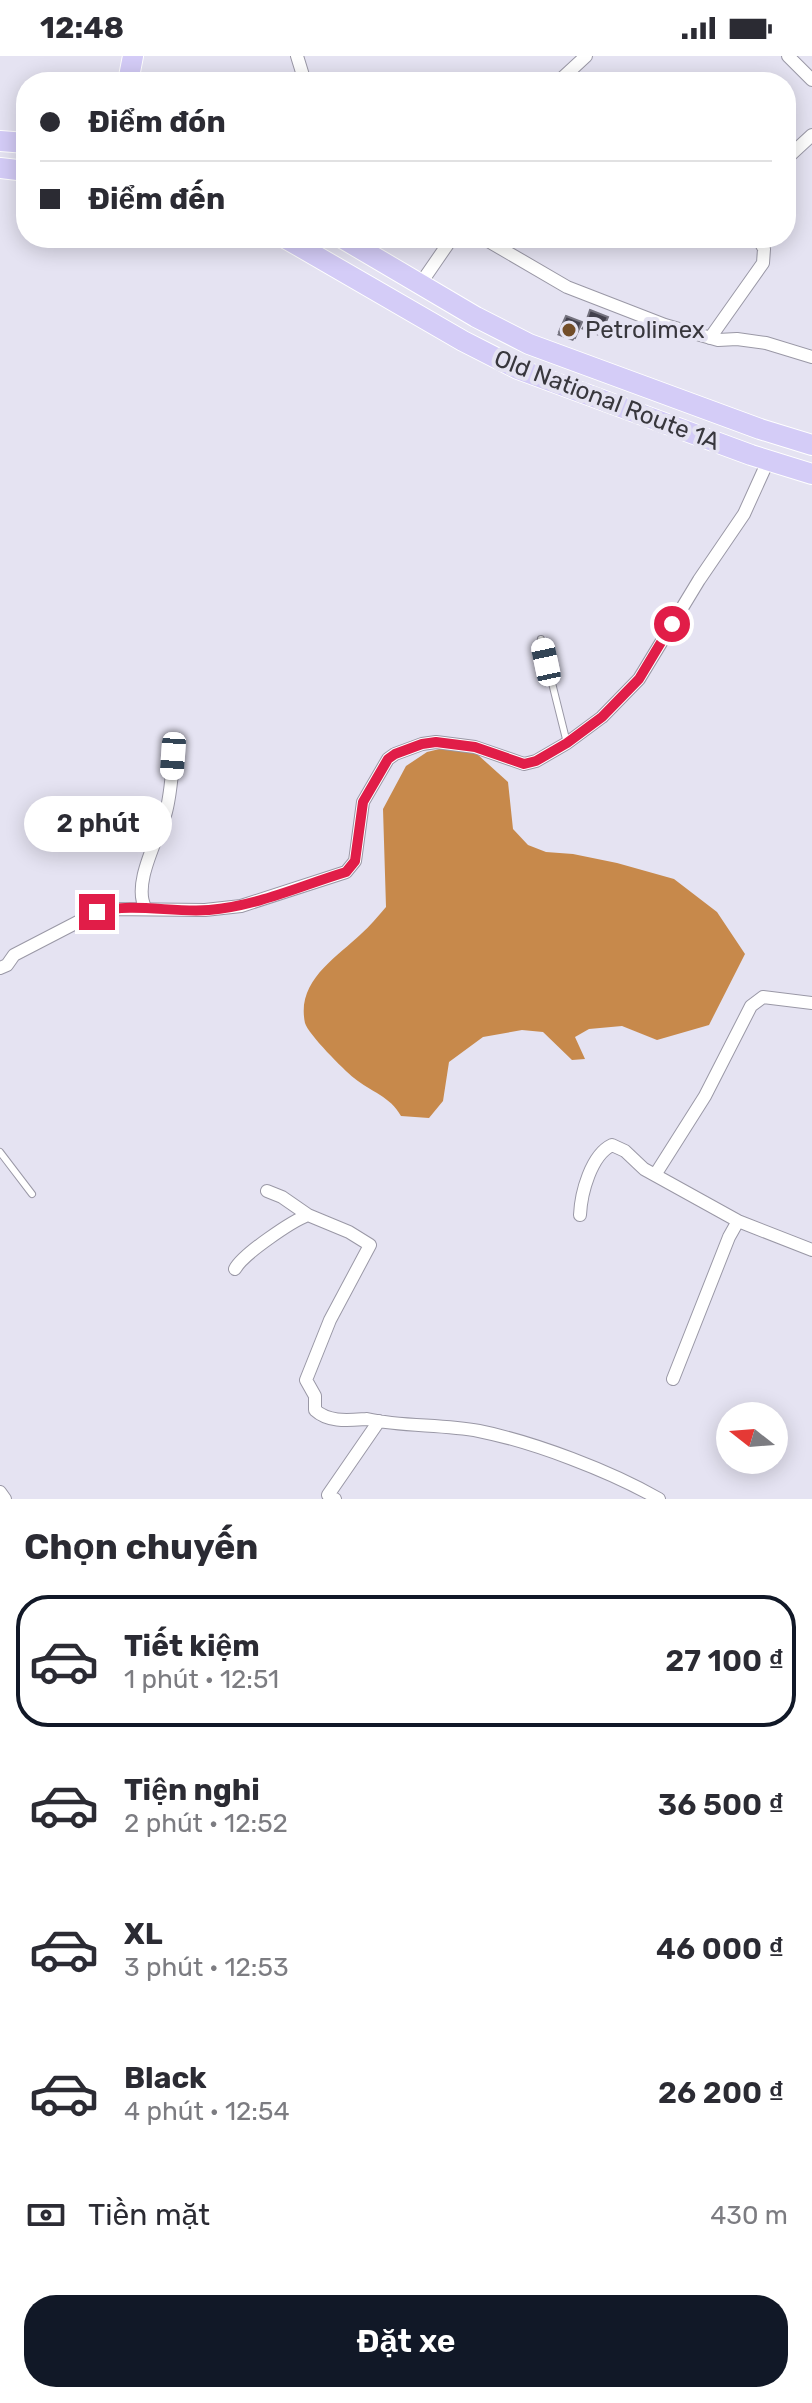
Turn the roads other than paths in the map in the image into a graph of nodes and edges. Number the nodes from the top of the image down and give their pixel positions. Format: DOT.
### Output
graph roads {
  1 [pos="586,56"];
  2 [pos="788,56"];
  3 [pos="569,72"];
  4 [pos="812,80"];
  5 [pos="812,135"];
  6 [pos="796,150"];
  7 [pos="302,248"];
  8 [pos="360,248"];
  9 [pos="445,248"];
  10 [pos="500,248"];
  11 [pos="763,248"];
  12 [pos="421,283"];
  13 [pos="710,338"];
  14 [pos="812,357"];
  15 [pos="812,445"];
  16 [pos="768,461"];
  17 [pos="812,474"];
  18 [pos="541,639"];
  19 [pos="175,742"];
  20 [pos="567,743"];
  21 [pos="146,909"];
  22 [pos="0,968"];
  23 [pos="812,1003"];
  24 [pos="0,1152"];
  25 [pos="655,1175"];
  26 [pos="267,1191"];
  27 [pos="32,1194"];
  28 [pos="308,1215"];
  29 [pos="580,1215"];
  30 [pos="738,1221"];
  31 [pos="812,1250"];
  32 [pos="235,1269"];
  33 [pos="673,1379"];
  34 [pos="379,1421"];
  35 [pos="0,1492"];
  36 [pos="5,1499"];
  37 [pos="335,1499"];
  38 [pos="659,1499"];
  1 -- 3 [label="street"];
  2 -- 4 [label="street"];
  5 -- 6 [label="street"];
  7 -- 16 [label="main road, Old National Route 1A"];
  8 -- 12 [label="main road, Old National Route 1A"];
  9 -- 12 [label="street"];
  10 -- 13 [label="street"];
  11 -- 13 [label="street"];
  12 -- 15 [label="main road, Old National Route 1A"];
  13 -- 14 [label="street"];
  16 -- 17 [label="main road, Old National Route 1A"];
  16 -- 20 [label="street"];
  18 -- 20 [label="lane"];
  19 -- 21 [label="street"];
  20 -- 21 [label="street"];
  21 -- 22 [label="street"];
  23 -- 25 [label="street"];
  24 -- 27 [label="lane"];
  25 -- 29 [label="street"];
  25 -- 30 [label="street"];
  26 -- 28 [label="street"];
  28 -- 32 [label="street"];
  28 -- 34 [label="street"];
  30 -- 31 [label="street"];
  30 -- 33 [label="street"];
  34 -- 37 [label="street"];
  34 -- 38 [label="street"];
  35 -- 36 [label="street"];
}
